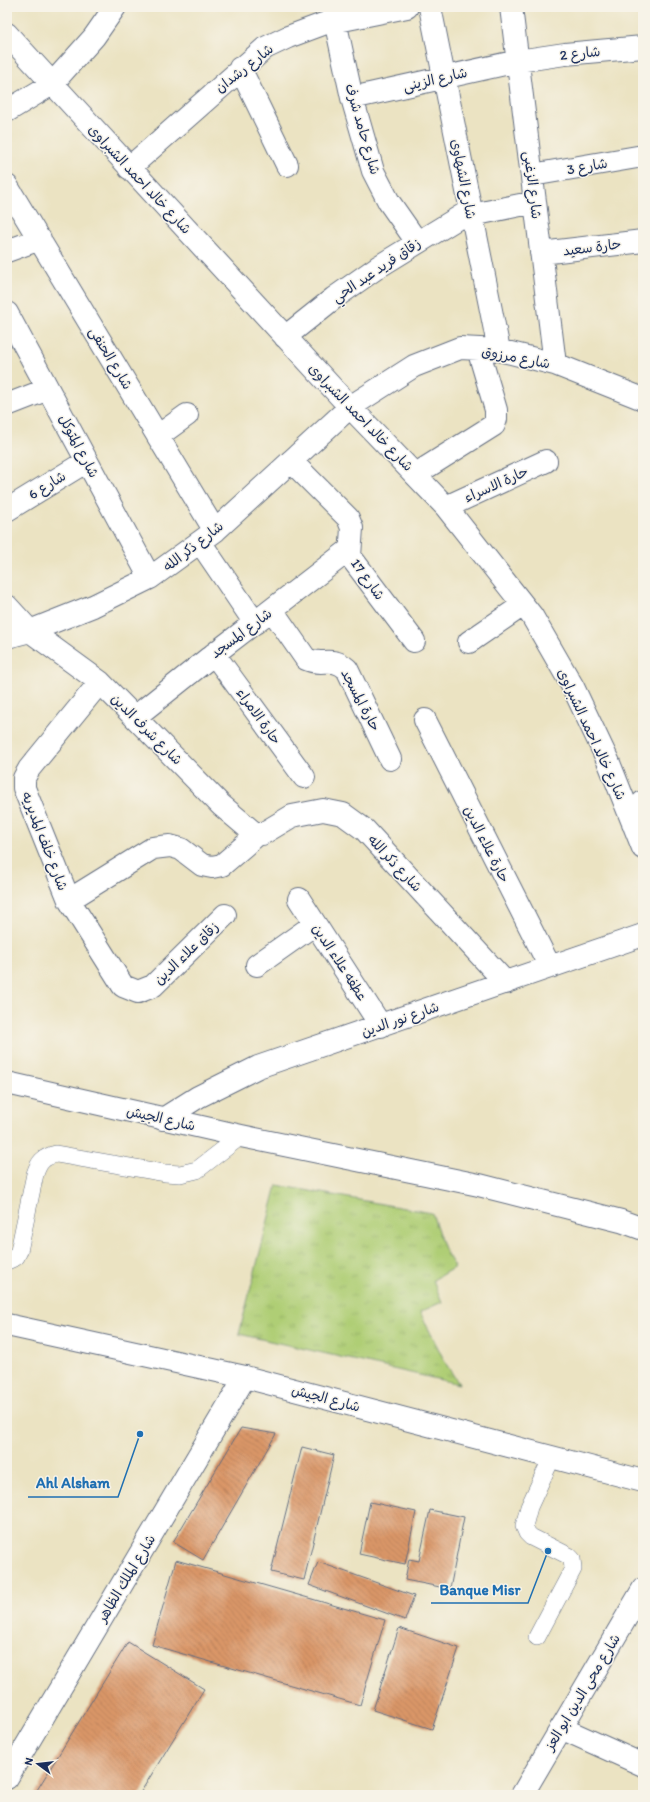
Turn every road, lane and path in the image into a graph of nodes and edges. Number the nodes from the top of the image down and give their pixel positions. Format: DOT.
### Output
graph roads {
  1 [pos="115,7"];
  2 [pos="407,7"];
  3 [pos="430,7"];
  4 [pos="511,7"];
  5 [pos="334,15"];
  6 [pos="7,34"];
  7 [pos="643,47"];
  8 [pos="518,61"];
  9 [pos="240,68"];
  10 [pos="444,78"];
  11 [pos="52,84"];
  12 [pos="352,98"];
  13 [pos="7,111"];
  14 [pos="643,156"];
  15 [pos="287,165"];
  16 [pos="129,168"];
  17 [pos="532,175"];
  18 [pos="7,186"];
  19 [pos="535,202"];
  20 [pos="471,212"];
  21 [pos="40,239"];
  22 [pos="643,241"];
  23 [pos="417,242"];
  24 [pos="7,251"];
  25 [pos="541,253"];
  26 [pos="7,313"];
  27 [pos="285,337"];
  28 [pos="478,349"];
  29 [pos="499,350"];
  30 [pos="555,364"];
  31 [pos="48,389"];
  32 [pos="643,399"];
  33 [pos="7,405"];
  34 [pos="350,408"];
  35 [pos="187,415"];
  36 [pos="158,436"];
  37 [pos="292,460"];
  38 [pos="87,461"];
  39 [pos="546,462"];
  40 [pos="416,474"];
  41 [pos="446,507"];
  42 [pos="7,510"];
  43 [pos="207,536"];
  44 [pos="349,550"];
  45 [pos="150,578"];
  46 [pos="523,605"];
  47 [pos="7,606"];
  48 [pos="272,610"];
  49 [pos="255,623"];
  50 [pos="30,631"];
  51 [pos="7,637"];
  52 [pos="414,641"];
  53 [pos="469,642"];
  54 [pos="214,654"];
  55 [pos="100,682"];
  56 [pos="135,717"];
  57 [pos="425,720"];
  58 [pos="390,759"];
  59 [pos="304,777"];
  60 [pos="643,802"];
  61 [pos="633,824"];
  62 [pos="258,834"];
  63 [pos="643,848"];
  64 [pos="299,899"];
  65 [pos="68,900"];
  66 [pos="225,915"];
  67 [pos="315,924"];
  68 [pos="643,935"];
  69 [pos="257,965"];
  70 [pos="550,967"];
  71 [pos="506,983"];
  72 [pos="123,986"];
  73 [pos="381,1026"];
  74 [pos="7,1083"];
  75 [pos="163,1119"];
  76 [pos="241,1136"];
  77 [pos="643,1229"];
  78 [pos="7,1261"];
  79 [pos="7,1325"];
  80 [pos="245,1377"];
  81 [pos="552,1457"];
  82 [pos="643,1481"];
  83 [pos="643,1589"];
  84 [pos="537,1637"];
  85 [pos="561,1728"];
  86 [pos="643,1765"];
  87 [pos="7,1778"];
  88 [pos="522,1795"];
  1 -- 11 [label="street"];
  2 -- 5 [label="street, شارع رشدان"];
  3 -- 10 [label="street, شارع الشهاوى"];
  4 -- 8 [label="street, شارع الزغبى"];
  5 -- 9 [label="street, شارع رشدان"];
  5 -- 12 [label="street, شارع حامد شرف"];
  6 -- 11 [label="street, شارع خالد احمد الشبراوى"];
  7 -- 8 [label="street, شارع 2"];
  8 -- 10 [label="street, شارع الزينى"];
  8 -- 17 [label="street, شارع الزغبى"];
  9 -- 15 [label="street"];
  9 -- 16 [label="street, شارع رشدان"];
  10 -- 12 [label="street, شارع الزينى"];
  10 -- 20 [label="street, شارع الشهاوى"];
  11 -- 13 [label="street"];
  11 -- 16 [label="street, شارع خالد احمد الشبراوى"];
  12 -- 23 [label="street, شارع حامد شرف"];
  14 -- 17 [label="street, شارع 3"];
  16 -- 27 [label="street, شارع خالد احمد الشبراوى"];
  17 -- 19 [label="street, شارع الزغبى"];
  18 -- 21 [label="street, شارع الحنفى"];
  19 -- 20 [label="street, زقاق فريد عبد الحي"];
  19 -- 25 [label="street, شارع الزغبى"];
  20 -- 23 [label="street, زقاق فريد عبد الحي"];
  20 -- 29 [label="street, شارع الشهاوى"];
  21 -- 24 [label="street"];
  21 -- 36 [label="street, شارع الحنفى"];
  22 -- 25 [label="street, حارة سعيد"];
  23 -- 27 [label="street, زقاق فريد عبد الحي"];
  25 -- 30 [label="street, شارع الزغبى"];
  26 -- 31 [label="street, شارع المتوكل"];
  27 -- 34 [label="street, شارع خالد احمد الشبراوى"];
  28 -- 29 [label="street, شارع مرزوق"];
  28 -- 34 [label="street, شارع مرزوق"];
  28 -- 40 [label="street"];
  29 -- 30 [label="street, شارع مرزوق"];
  30 -- 32 [label="street, شارع مرزوق"];
  31 -- 33 [label="street"];
  31 -- 38 [label="street, شارع المتوكل"];
  34 -- 37 [label="street, شارع ذكر الله"];
  34 -- 40 [label="street, شارع خالد احمد الشبراوى"];
  35 -- 36 [label="street"];
  36 -- 43 [label="street, شارع الحنفى"];
  37 -- 43 [label="street, شارع ذكر الله"];
  37 -- 44 [label="street, شارع 17"];
  38 -- 42 [label="street, شارع 6"];
  38 -- 45 [label="street, شارع المتوكل"];
  39 -- 41 [label="street, حارة الاسراء"];
  40 -- 41 [label="street, شارع خالد احمد الشبراوى"];
  41 -- 46 [label="street, شارع خالد احمد الشبراوى"];
  43 -- 45 [label="street, شارع ذكر الله"];
  43 -- 49 [label="street, شارع الحنفى"];
  44 -- 48 [label="street, شارع المسجد"];
  44 -- 52 [label="street, شارع 17"];
  45 -- 50 [label="street, شارع ذكر الله"];
  46 -- 53 [label="street"];
  46 -- 61 [label="street, شارع خالد احمد الشبراوى"];
  47 -- 50 [label="street, شارع شرف الدين"];
  48 -- 49 [label="street, شارع المسجد"];
  48 -- 58 [label="street, حارة المسجد"];
  49 -- 54 [label="street, شارع المسجد"];
  50 -- 51 [label="street, شارع ذكر الله"];
  50 -- 55 [label="street, شارع شرف الدين"];
  54 -- 56 [label="street, شارع المسجد"];
  54 -- 59 [label="street, حارة الامراء"];
  55 -- 56 [label="street, شارع شرف الدين"];
  55 -- 65 [label="street, شارع خلف المديريه"];
  56 -- 62 [label="street, شارع شرف الدين"];
  57 -- 70 [label="street, حارة علاء الدين"];
  60 -- 61 [label="street"];
  61 -- 63 [label="street, شارع خالد احمد الشبراوى"];
  62 -- 65 [label="street, شارع ذكر الله"];
  62 -- 71 [label="street, شارع ذكر الله"];
  64 -- 67 [label="street, عطفه علاء الدين"];
  65 -- 72 [label="street, شارع خلف المديريه"];
  66 -- 72 [label="street, زقاق علاء الدين"];
  67 -- 69 [label="street"];
  67 -- 73 [label="street, عطفه علاء الدين"];
  68 -- 70 [label="street, شارع نور الدين"];
  70 -- 71 [label="street, شارع نور الدين"];
  71 -- 73 [label="street, شارع نور الدين"];
  73 -- 75 [label="street, شارع نور الدين"];
  74 -- 75 [label="street, شارع الجيش"];
  75 -- 76 [label="street, شارع الجيش"];
  76 -- 77 [label="street, شارع الجيش"];
  76 -- 78 [label="lane"];
  79 -- 80 [label="street, شارع الجيش"];
  80 -- 81 [label="street, شارع الجيش"];
  80 -- 87 [label="street, شارع الملك الظاهر"];
  81 -- 82 [label="street, شارع الجيش"];
  81 -- 84 [label="lane"];
  83 -- 85 [label="street, شارع محى الدين ابو العز"];
  85 -- 86 [label="street"];
  85 -- 88 [label="street, شارع محى الدين ابو العز"];
}
